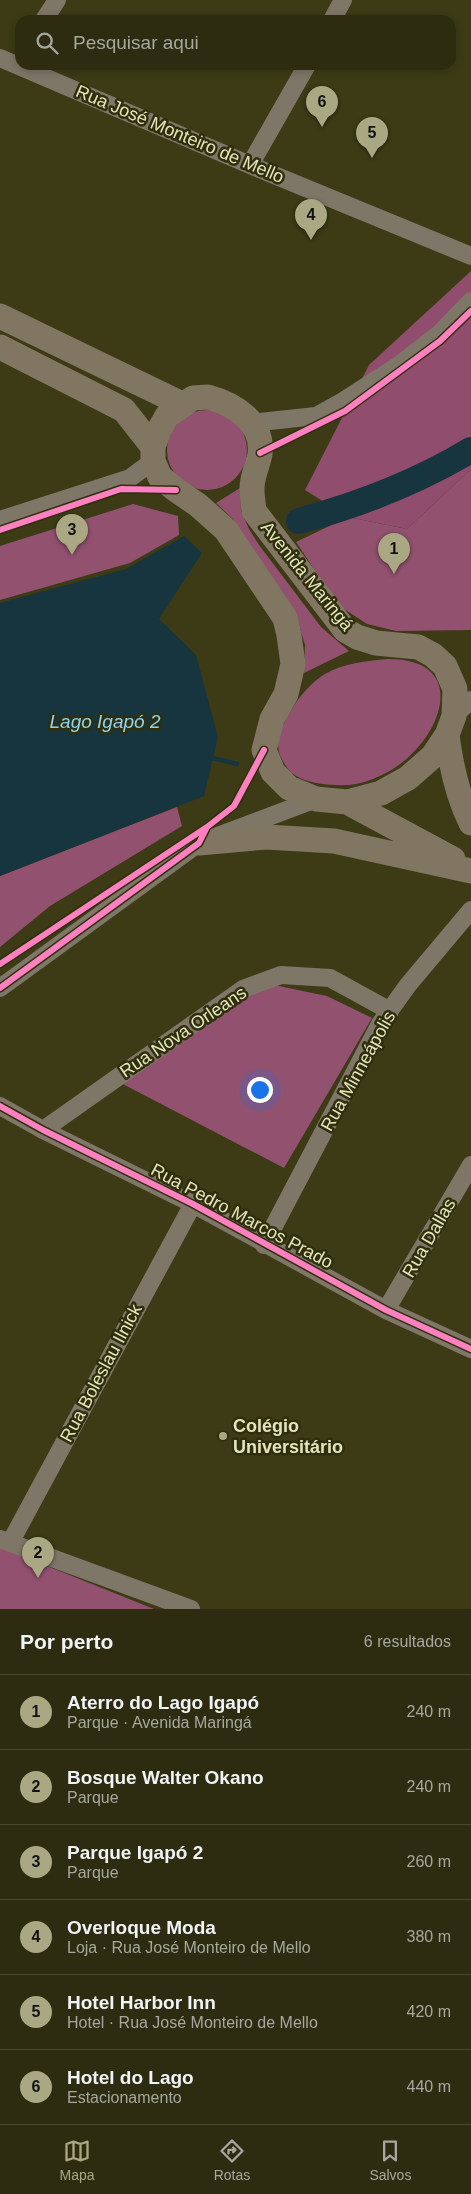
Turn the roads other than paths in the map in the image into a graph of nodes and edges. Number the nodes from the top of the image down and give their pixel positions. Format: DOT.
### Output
graph roads {
  1 [pos="57,0"];
  2 [pos="343,0"];
  3 [pos="47,15"];
  4 [pos="335,15"];
  5 [pos="37,70"];
  6 [pos="304,70"];
  7 [pos="250,165"];
  8 [pos="471,256"];
  9 [pos="471,301"];
  10 [pos="0,316"];
  11 [pos="0,347"];
  12 [pos="182,404"];
  13 [pos="251,423"];
  14 [pos="153,454"];
  15 [pos="0,520"];
  16 [pos="458,717"];
  17 [pos="316,799"];
  18 [pos="348,802"];
  19 [pos="471,823"];
  20 [pos="199,843"];
  21 [pos="471,870"];
  22 [pos="471,910"];
  23 [pos="0,988"];
  24 [pos="390,1011"];
  25 [pos="0,1106"];
  26 [pos="43,1130"];
  27 [pos="471,1165"];
  28 [pos="193,1204"];
  29 [pos="264,1245"];
  30 [pos="386,1310"];
  31 [pos="471,1349"];
  32 [pos="5,1540"];
  33 [pos="191,1609"];
  1 -- 3 [label="street"];
  2 -- 4 [label="street"];
  5 -- 7 [label="street, Rua José Monteiro de Mello"];
  6 -- 7 [label="street"];
  7 -- 8 [label="street, Rua José Monteiro de Mello"];
  9 -- 13 [label="street"];
  10 -- 12 [label="main road"];
  11 -- 14 [label="main road, Avenida Maringá"];
  12 -- 13 [label="main road"];
  12 -- 14 [label="main road"];
  13 -- 16 [label="main road, Avenida Maringá"];
  14 -- 15 [label="street"];
  14 -- 17 [label="main road, Avenida Maringá"];
  16 -- 18 [label="main road, Avenida Maringá"];
  16 -- 19 [label="main road, Avenida Maringá"];
  17 -- 18 [label="main road, Avenida Maringá"];
  17 -- 20 [label="street"];
  18 -- 21 [label="main road, Avenida Maringá"];
  20 -- 21 [label="main road"];
  20 -- 23 [label="street"];
  22 -- 24 [label="street, Rua Minneápolis"];
  24 -- 26 [label="street, Rua Nova Orleans"];
  24 -- 29 [label="street, Rua Minneápolis"];
  25 -- 26 [label="street, Rua Pedro Marcos Prado"];
  26 -- 28 [label="street, Rua Pedro Marcos Prado"];
  27 -- 30 [label="street, Rua Dallas"];
  28 -- 29 [label="street, Rua Pedro Marcos Prado"];
  28 -- 32 [label="street, Rua Boleslau Ilnick"];
  29 -- 30 [label="street, Rua Pedro Marcos Prado"];
  30 -- 31 [label="street, Rua Pedro Marcos Prado"];
  32 -- 33 [label="street"];
}
